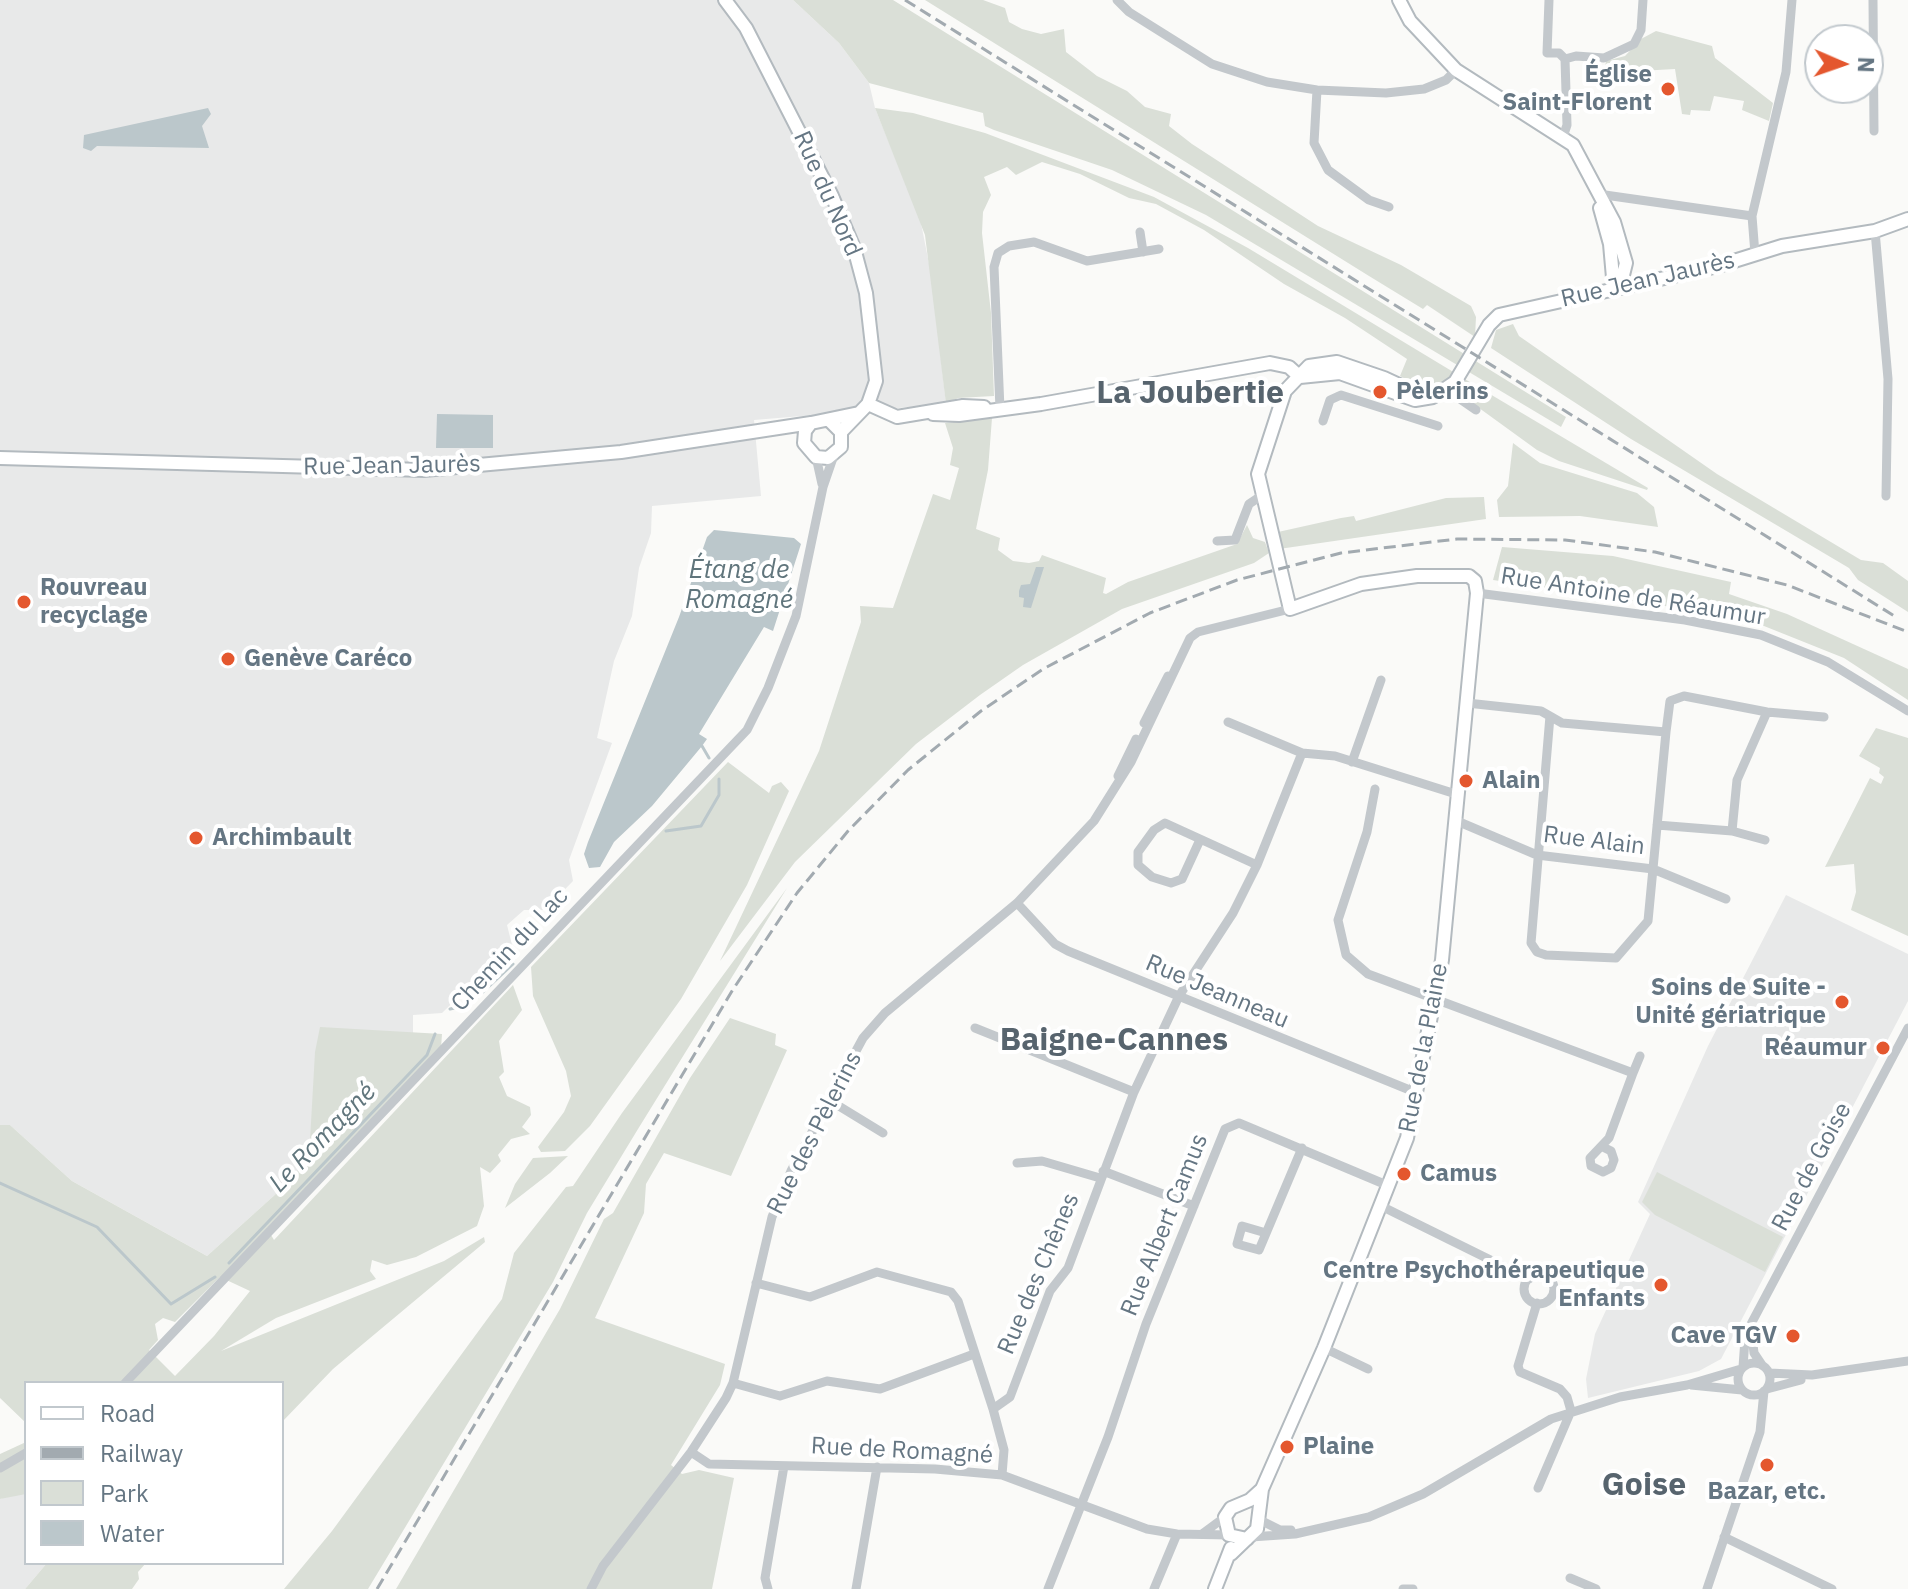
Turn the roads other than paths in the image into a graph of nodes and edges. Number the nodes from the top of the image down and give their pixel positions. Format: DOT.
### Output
graph roads {
  1 [pos="725,0"];
  2 [pos="1117,0"];
  3 [pos="1399,0"];
  4 [pos="1549,0"];
  5 [pos="1643,0"];
  6 [pos="1792,0"];
  7 [pos="1873,0"];
  8 [pos="1565,59"];
  9 [pos="1456,70"];
  10 [pos="1317,90"];
  11 [pos="1874,131"];
  12 [pos="1563,137"];
  13 [pos="1598,194"];
  14 [pos="1389,207"];
  15 [pos="1752,216"];
  16 [pos="1908,219"];
  17 [pos="1875,231"];
  18 [pos="1140,232"];
  19 [pos="1159,249"];
  20 [pos="1143,252"];
  21 [pos="1623,254"];
  22 [pos="1755,254"];
  23 [pos="1652,281"];
  24 [pos="1617,288"];
  25 [pos="1300,377"];
  26 [pos="1399,389"];
  27 [pos="1447,390"];
  28 [pos="864,408"];
  29 [pos="996,409"];
  30 [pos="1390,410"];
  31 [pos="1476,410"];
  32 [pos="830,421"];
  33 [pos="1323,421"];
  34 [pos="811,423"];
  35 [pos="1438,426"];
  36 [pos="782,427"];
  37 [pos="841,432"];
  38 [pos="803,438"];
  39 [pos="834,455"];
  40 [pos="816,457"];
  41 [pos="0,458"];
  42 [pos="823,487"];
  43 [pos="1261,496"];
  44 [pos="1886,496"];
  45 [pos="1217,541"];
  46 [pos="1476,587"];
  47 [pos="1290,609"];
  48 [pos="1381,680"];
  49 [pos="1467,703"];
  50 [pos="1908,711"];
  51 [pos="1767,712"];
  52 [pos="1550,716"];
  53 [pos="1824,717"];
  54 [pos="1228,722"];
  55 [pos="1666,732"];
  56 [pos="1302,753"];
  57 [pos="1352,762"];
  58 [pos="1375,789"];
  59 [pos="1459,795"];
  60 [pos="1457,821"];
  61 [pos="1657,825"];
  62 [pos="1732,831"];
  63 [pos="1765,840"];
  64 [pos="1199,842"];
  65 [pos="1537,855"];
  66 [pos="1257,865"];
  67 [pos="1653,869"];
  68 [pos="1726,899"];
  69 [pos="1017,903"];
  70 [pos="1179,996"];
  71 [pos="1436,1000"];
  72 [pos="975,1028"];
  73 [pos="1908,1028"];
  74 [pos="1640,1056"];
  75 [pos="1633,1073"];
  76 [pos="1134,1092"];
  77 [pos="1417,1093"];
  78 [pos="829,1100"];
  79 [pos="883,1133"];
  80 [pos="1603,1147"];
  81 [pos="1302,1148"];
  82 [pos="1017,1163"];
  83 [pos="1102,1174"];
  84 [pos="1389,1186"];
  85 [pos="1194,1206"];
  86 [pos="1381,1206"];
  87 [pos="1266,1233"];
  88 [pos="1529,1279"];
  89 [pos="756,1283"];
  90 [pos="1537,1303"];
  91 [pos="1751,1324"];
  92 [pos="1324,1348"];
  93 [pos="974,1354"];
  94 [pos="1908,1361"];
  95 [pos="1742,1368"];
  96 [pos="1368,1369"];
  97 [pos="1766,1369"];
  98 [pos="1812,1375"];
  99 [pos="127,1381"];
  100 [pos="733,1383"];
  101 [pos="1687,1385"];
  102 [pos="1766,1390"];
  103 [pos="1746,1393"];
  104 [pos="993,1409"];
  105 [pos="1571,1411"];
  106 [pos="1761,1421"];
  107 [pos="691,1452"];
  108 [pos="24,1454"];
  109 [pos="784,1466"];
  110 [pos="877,1467"];
  111 [pos="0,1468"];
  112 [pos="1002,1475"];
  113 [pos="1538,1488"];
  114 [pos="1262,1489"];
  115 [pos="1082,1505"];
  116 [pos="1241,1505"];
  117 [pos="1225,1517"];
  118 [pos="1257,1517"];
  119 [pos="1306,1531"];
  120 [pos="1177,1534"];
  121 [pos="1200,1535"];
  122 [pos="1230,1536"];
  123 [pos="1724,1537"];
  124 [pos="1249,1538"];
  125 [pos="1231,1554"];
  126 [pos="1570,1578"];
  127 [pos="591,1589"];
  128 [pos="768,1589"];
  129 [pos="856,1589"];
  130 [pos="1048,1589"];
  131 [pos="1154,1589"];
  132 [pos="1215,1589"];
  133 [pos="1403,1589"];
  134 [pos="1413,1589"];
  135 [pos="1596,1589"];
  136 [pos="1707,1589"];
  137 [pos="1832,1589"];
  1 -- 28 [label="street, Rue du Nord"];
  2 -- 10 [label="street"];
  3 -- 9 [label="street"];
  4 -- 8 [label="street"];
  5 -- 8 [label="street"];
  6 -- 15 [label="street"];
  7 -- 11 [label="street"];
  8 -- 12 [label="street"];
  9 -- 10 [label="street"];
  9 -- 12 [label="street"];
  10 -- 14 [label="street"];
  12 -- 13 [label="street"];
  13 -- 15 [label="street"];
  13 -- 21 [label="street"];
  13 -- 24 [label="street"];
  15 -- 22 [label="street"];
  16 -- 17 [label="street, Rue Jean Jaurès"];
  17 -- 22 [label="street, Rue Jean Jaurès"];
  17 -- 44 [label="street"];
  18 -- 20 [label="street"];
  19 -- 20 [label="street"];
  20 -- 29 [label="street"];
  21 -- 23 [label="street"];
  21 -- 24 [label="street"];
  22 -- 23 [label="street, Rue Jean Jaurès"];
  23 -- 24 [label="street, Rue Jean Jaurès"];
  24 -- 27 [label="street, Rue Jean Jaurès"];
  25 -- 26 [label="street"];
  25 -- 29 [label="street"];
  25 -- 43 [label="street"];
  26 -- 27 [label="street"];
  26 -- 30 [label="street"];
  27 -- 31 [label="street"];
  28 -- 29 [label="street"];
  28 -- 32 [label="street"];
  28 -- 37 [label="street"];
  30 -- 33 [label="street"];
  30 -- 35 [label="street"];
  32 -- 34 [label="street"];
  32 -- 37 [label="street"];
  34 -- 36 [label="street, Rue Jean Jaurès"];
  34 -- 38 [label="street"];
  36 -- 38 [label="street"];
  36 -- 41 [label="street, Rue Jean Jaurès"];
  37 -- 39 [label="street"];
  38 -- 40 [label="street"];
  39 -- 40 [label="street"];
  39 -- 42 [label="street, Chemin du Lac"];
  40 -- 42 [label="street, Chemin du Lac"];
  42 -- 99 [label="street, Chemin du Lac"];
  43 -- 45 [label="street"];
  43 -- 47 [label="street"];
  46 -- 47 [label="street"];
  46 -- 49 [label="street, Rue de la Plaine"];
  46 -- 50 [label="street, Rue Antoine de Réaumur"];
  47 -- 69 [label="street, Rue des Pèlerins"];
  48 -- 57 [label="street"];
  49 -- 52 [label="street"];
  49 -- 59 [label="street, Rue de la Plaine"];
  51 -- 53 [label="street"];
  51 -- 55 [label="street"];
  51 -- 62 [label="street"];
  52 -- 55 [label="street"];
  52 -- 65 [label="street"];
  54 -- 56 [label="street"];
  55 -- 61 [label="street"];
  56 -- 57 [label="street"];
  56 -- 66 [label="street, Rue des Chênes"];
  57 -- 59 [label="street"];
  58 -- 71 [label="street"];
  59 -- 60 [label="street, Rue de la Plaine"];
  60 -- 65 [label="street, Rue Alain"];
  60 -- 71 [label="street, Rue de la Plaine"];
  61 -- 62 [label="street"];
  61 -- 67 [label="street"];
  62 -- 63 [label="street"];
  64 -- 64 [label="street"];
  64 -- 66 [label="street"];
  65 -- 67 [label="street, Rue Alain"];
  65 -- 67 [label="street"];
  66 -- 70 [label="street, Rue des Chênes"];
  67 -- 68 [label="street, Rue Alain"];
  69 -- 70 [label="street, Rue Jeanneau"];
  69 -- 78 [label="street, Rue des Pèlerins"];
  70 -- 76 [label="street, Rue des Chênes"];
  70 -- 77 [label="street, Rue Jeanneau"];
  71 -- 75 [label="street"];
  71 -- 77 [label="street, Rue de la Plaine"];
  72 -- 76 [label="street"];
  73 -- 91 [label="street, Rue de Goise"];
  74 -- 75 [label="street"];
  75 -- 80 [label="street"];
  76 -- 83 [label="street, Rue des Chênes"];
  77 -- 84 [label="street, Rue de la Plaine"];
  78 -- 79 [label="street"];
  78 -- 89 [label="street, Rue des Pèlerins"];
  81 -- 84 [label="street, Rue Albert Camus"];
  81 -- 85 [label="street, Rue Albert Camus"];
  81 -- 87 [label="street"];
  82 -- 83 [label="street"];
  83 -- 85 [label="street"];
  83 -- 104 [label="street, Rue des Chênes"];
  84 -- 86 [label="street, Rue de la Plaine"];
  85 -- 115 [label="street, Rue Albert Camus"];
  86 -- 88 [label="street"];
  86 -- 92 [label="street, Rue de la Plaine"];
  88 -- 90 [label="street"];
  88 -- 90 [label="street"];
  89 -- 93 [label="street"];
  89 -- 100 [label="street, Rue des Pèlerins"];
  90 -- 105 [label="street"];
  91 -- 95 [label="street, Rue de Goise"];
  91 -- 97 [label="street"];
  92 -- 96 [label="street"];
  92 -- 114 [label="street, Rue de la Plaine"];
  93 -- 100 [label="street"];
  93 -- 104 [label="street"];
  94 -- 98 [label="street"];
  95 -- 97 [label="street"];
  95 -- 101 [label="street"];
  95 -- 103 [label="street"];
  97 -- 98 [label="street"];
  97 -- 102 [label="street"];
  98 -- 102 [label="street"];
  100 -- 107 [label="street, Rue des Pèlerins"];
  101 -- 103 [label="street"];
  101 -- 105 [label="street"];
  102 -- 103 [label="street"];
  102 -- 106 [label="street"];
  103 -- 106 [label="street"];
  104 -- 112 [label="street"];
  105 -- 113 [label="street"];
  105 -- 119 [label="street"];
  106 -- 123 [label="street"];
  107 -- 109 [label="street, Rue de Romagné"];
  107 -- 127 [label="street, Rue des Pèlerins"];
  108 -- 111 [label="street"];
  109 -- 110 [label="street, Rue de Romagné"];
  109 -- 128 [label="street"];
  110 -- 112 [label="street, Rue de Romagné"];
  110 -- 129 [label="street"];
  112 -- 115 [label="street, Rue de Romagné"];
  114 -- 116 [label="street, Rue de la Plaine"];
  114 -- 118 [label="street, Rue de la Plaine"];
  115 -- 120 [label="street, Rue de Romagné"];
  115 -- 130 [label="street, Rue Albert Camus"];
  116 -- 117 [label="street"];
  116 -- 118 [label="street"];
  117 -- 121 [label="street"];
  117 -- 122 [label="street"];
  118 -- 119 [label="street"];
  118 -- 124 [label="street"];
  119 -- 124 [label="street"];
  120 -- 121 [label="street, Rue de Romagné"];
  120 -- 131 [label="street"];
  121 -- 122 [label="street, Rue de Romagné"];
  122 -- 124 [label="street"];
  122 -- 125 [label="street"];
  123 -- 136 [label="street"];
  123 -- 137 [label="street"];
  124 -- 125 [label="street"];
  125 -- 132 [label="street"];
  126 -- 135 [label="street"];
  133 -- 134 [label="street"];
}
